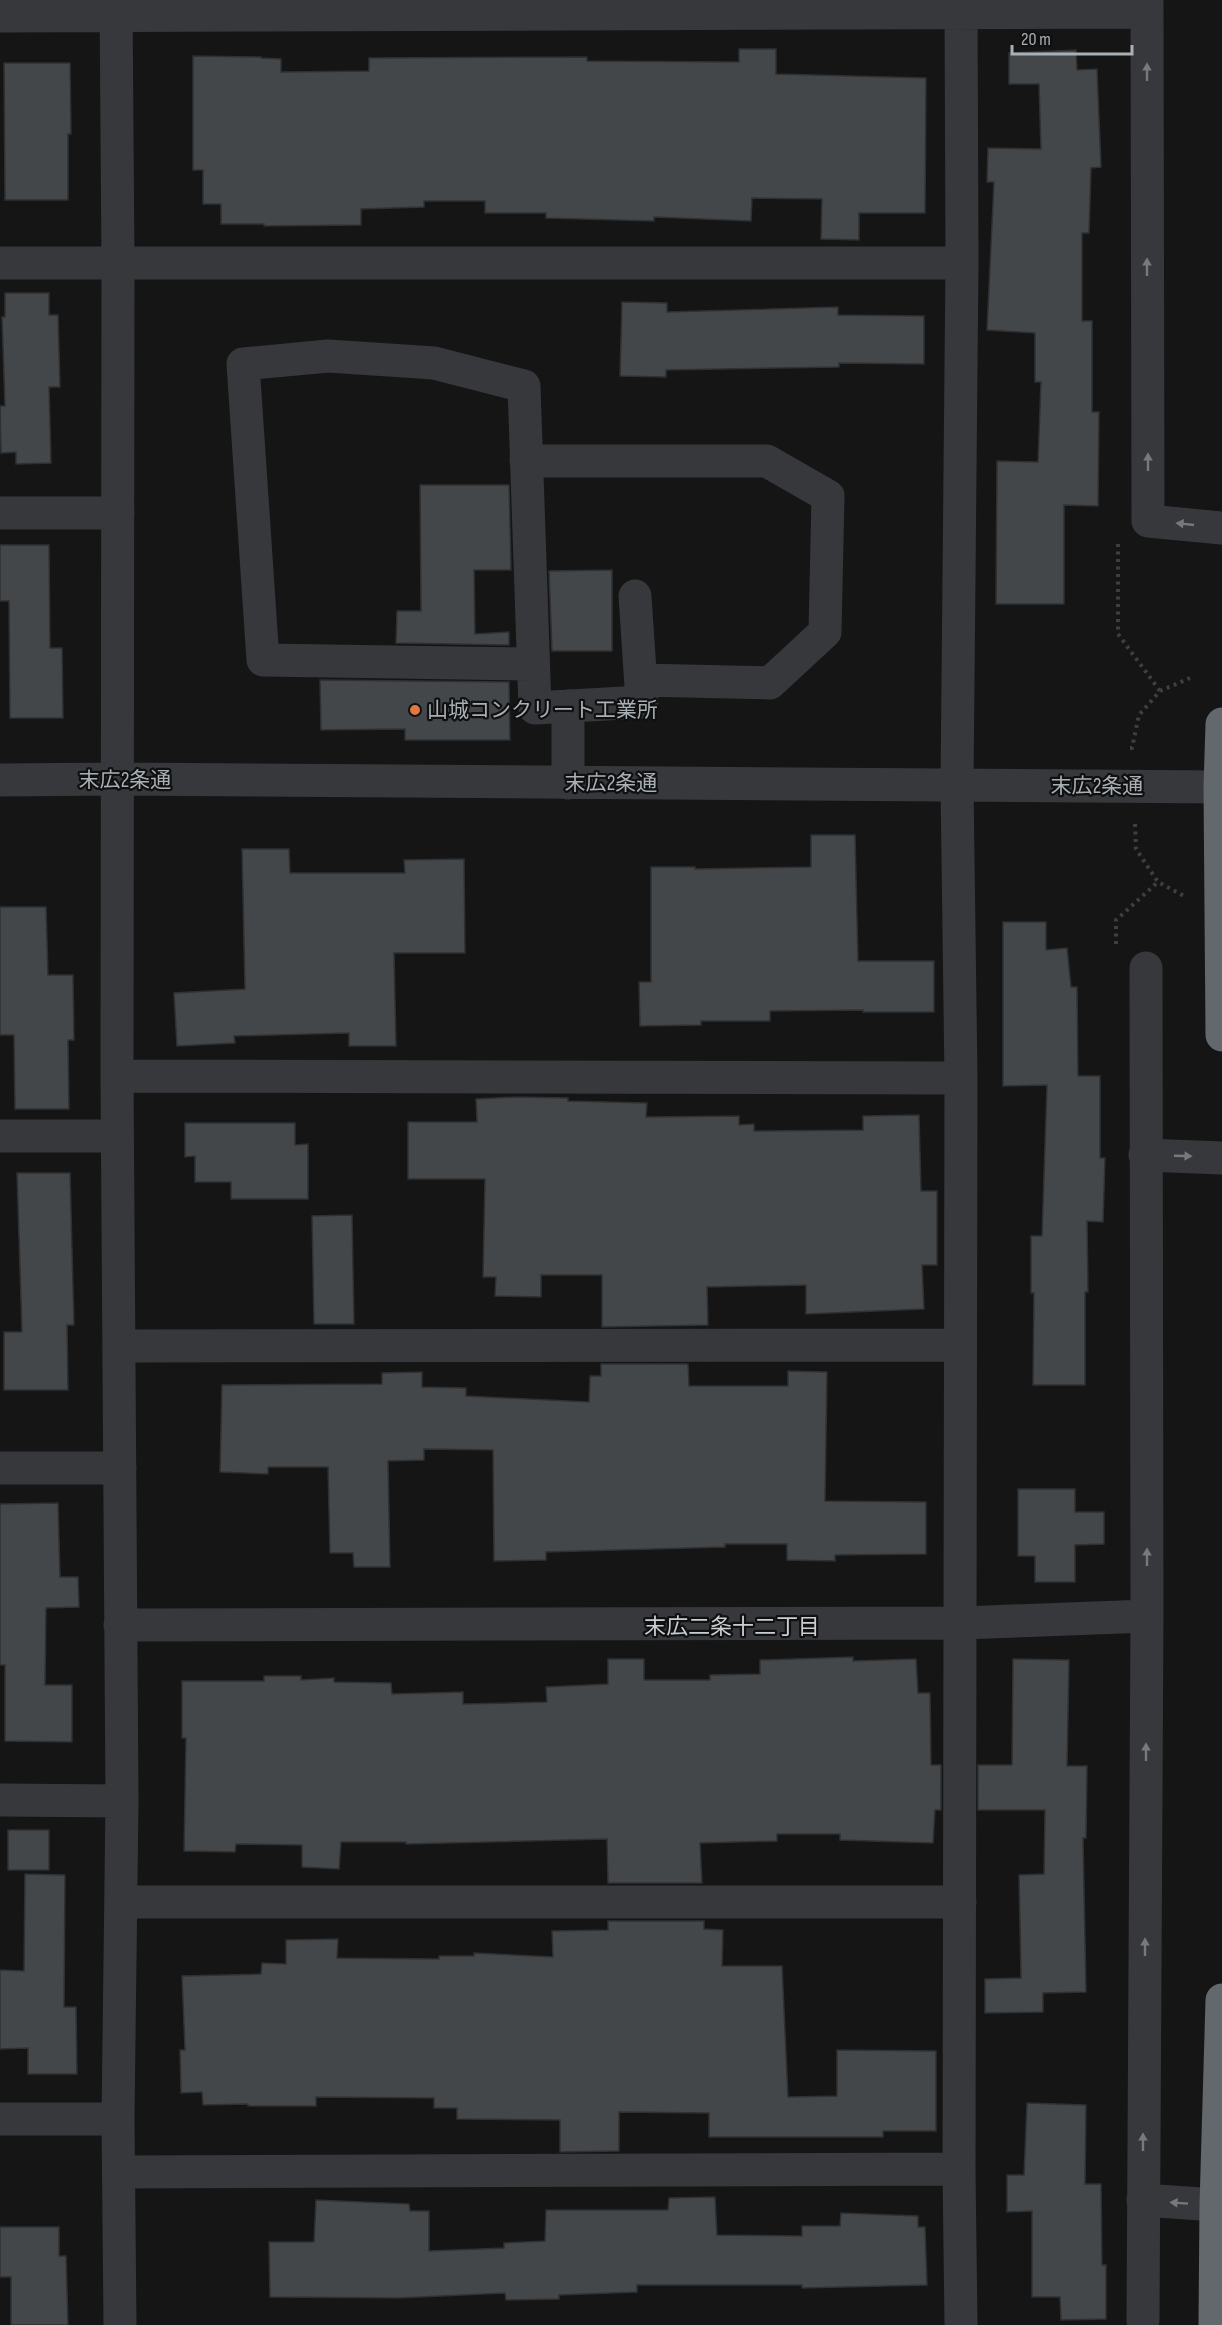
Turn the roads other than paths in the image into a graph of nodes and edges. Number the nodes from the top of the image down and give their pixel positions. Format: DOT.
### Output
graph roads {
  1 [pos="1147,6"];
  2 [pos="961,7"];
  3 [pos="116,8"];
  4 [pos="0,16"];
  5 [pos="0,263"];
  6 [pos="118,263"];
  7 [pos="962,263"];
  8 [pos="526,461"];
  9 [pos="0,513"];
  10 [pos="118,513"];
  11 [pos="1222,528"];
  12 [pos="635,596"];
  13 [pos="533,664"];
  14 [pos="641,680"];
  15 [pos="568,706"];
  16 [pos="1222,724"];
  17 [pos="117,779"];
  18 [pos="0,780"];
  19 [pos="568,783"];
  20 [pos="957,785"];
  21 [pos="1221,787"];
  22 [pos="1146,968"];
  23 [pos="1222,1035"];
  24 [pos="117,1076"];
  25 [pos="961,1078"];
  26 [pos="0,1136"];
  27 [pos="117,1136"];
  28 [pos="1145,1155"];
  29 [pos="1222,1158"];
  30 [pos="960,1345"];
  31 [pos="120,1346"];
  32 [pos="0,1467"];
  33 [pos="120,1468"];
  34 [pos="1147,1616"];
  35 [pos="962,1623"];
  36 [pos="120,1624"];
  37 [pos="0,1800"];
  38 [pos="122,1801"];
  39 [pos="122,1902"];
  40 [pos="960,1902"];
  41 [pos="1222,2000"];
  42 [pos="0,2119"];
  43 [pos="118,2119"];
  44 [pos="959,2169"];
  45 [pos="119,2172"];
  46 [pos="1143,2200"];
  47 [pos="1216,2205"];
  48 [pos="1143,2320"];
  49 [pos="120,2325"];
  50 [pos="961,2325"];
  51 [pos="1215,2325"];
  1 -- 2 [label="street"];
  11 -- 1 [label="street, one-way"];
  2 -- 3 [label="street"];
  2 -- 7 [label="street"];
  3 -- 4 [label="street"];
  3 -- 6 [label="street"];
  5 -- 6 [label="street"];
  6 -- 7 [label="street"];
  6 -- 10 [label="street"];
  7 -- 20 [label="street"];
  8 -- 13 [label="street"];
  8 -- 13 [label="street"];
  8 -- 14 [label="street"];
  9 -- 10 [label="street"];
  10 -- 17 [label="street"];
  12 -- 14 [label="street"];
  13 -- 15 [label="street"];
  14 -- 15 [label="street"];
  15 -- 19 [label="street"];
  16 -- 21 [label="highway"];
  17 -- 18 [label="street, 末広2条通"];
  17 -- 19 [label="street, 末広2条通"];
  17 -- 24 [label="street"];
  19 -- 20 [label="street, 末広2条通"];
  20 -- 21 [label="street, 末広2条通"];
  20 -- 25 [label="street"];
  21 -- 23 [label="highway"];
  22 -- 28 [label="street"];
  24 -- 25 [label="street"];
  24 -- 27 [label="street"];
  25 -- 30 [label="street"];
  26 -- 27 [label="street"];
  27 -- 31 [label="street"];
  28 -- 29 [label="street, one-way"];
  34 -- 28 [label="street, one-way"];
  30 -- 31 [label="street"];
  30 -- 35 [label="street"];
  31 -- 33 [label="street"];
  32 -- 33 [label="street"];
  33 -- 36 [label="street"];
  34 -- 35 [label="street"];
  46 -- 34 [label="street, one-way"];
  35 -- 36 [label="street"];
  35 -- 40 [label="street"];
  36 -- 38 [label="street"];
  37 -- 38 [label="street"];
  38 -- 39 [label="street"];
  39 -- 40 [label="street"];
  39 -- 43 [label="street"];
  40 -- 44 [label="street"];
  41 -- 47 [label="highway"];
  42 -- 43 [label="street"];
  43 -- 45 [label="street"];
  44 -- 45 [label="street"];
  44 -- 50 [label="street"];
  45 -- 49 [label="street"];
  47 -- 46 [label="street, one-way"];
  46 -- 48 [label="street"];
  47 -- 51 [label="highway"];
}
